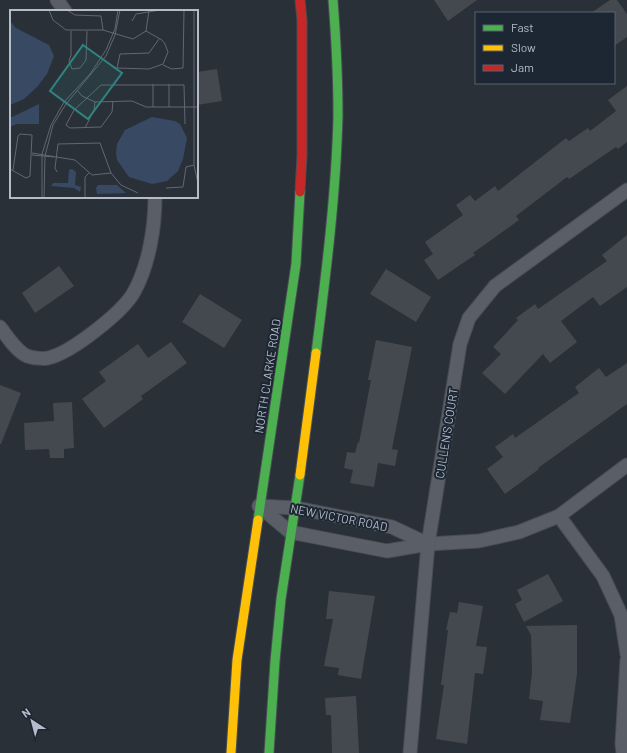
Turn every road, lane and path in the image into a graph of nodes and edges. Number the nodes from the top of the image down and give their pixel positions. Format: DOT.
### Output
graph roads {
  1 [pos="57,0"];
  2 [pos="300,0"];
  3 [pos="333,0"];
  4 [pos="64,10"];
  5 [pos="627,190"];
  6 [pos="155,198"];
  7 [pos="0,327"];
  8 [pos="627,465"];
  9 [pos="259,506"];
  10 [pos="296,508"];
  11 [pos="559,516"];
  12 [pos="290,532"];
  13 [pos="428,544"];
  14 [pos="627,654"];
  15 [pos="627,660"];
  16 [pos="232,753"];
  17 [pos="269,753"];
  18 [pos="410,753"];
  19 [pos="623,753"];
  1 -- 4 [label="street"];
  2 -- 9 [label="street, NORTH CLARKE ROAD"];
  3 -- 10 [label="street"];
  5 -- 13 [label="street, CULLEN'S COURT"];
  6 -- 7 [label="street"];
  8 -- 11 [label="street, NEW VICTOR ROAD"];
  9 -- 10 [label="street, NEW VICTOR ROAD"];
  9 -- 12 [label="street, NEW VICTOR ROAD"];
  9 -- 16 [label="street, NORTH CLARKE ROAD"];
  10 -- 12 [label="street"];
  10 -- 13 [label="street, NEW VICTOR ROAD"];
  11 -- 13 [label="street, NEW VICTOR ROAD"];
  11 -- 14 [label="street"];
  12 -- 13 [label="street, NEW VICTOR ROAD"];
  12 -- 17 [label="street"];
  13 -- 18 [label="street, CULLEN'S COURT"];
  15 -- 19 [label="street"];
}
